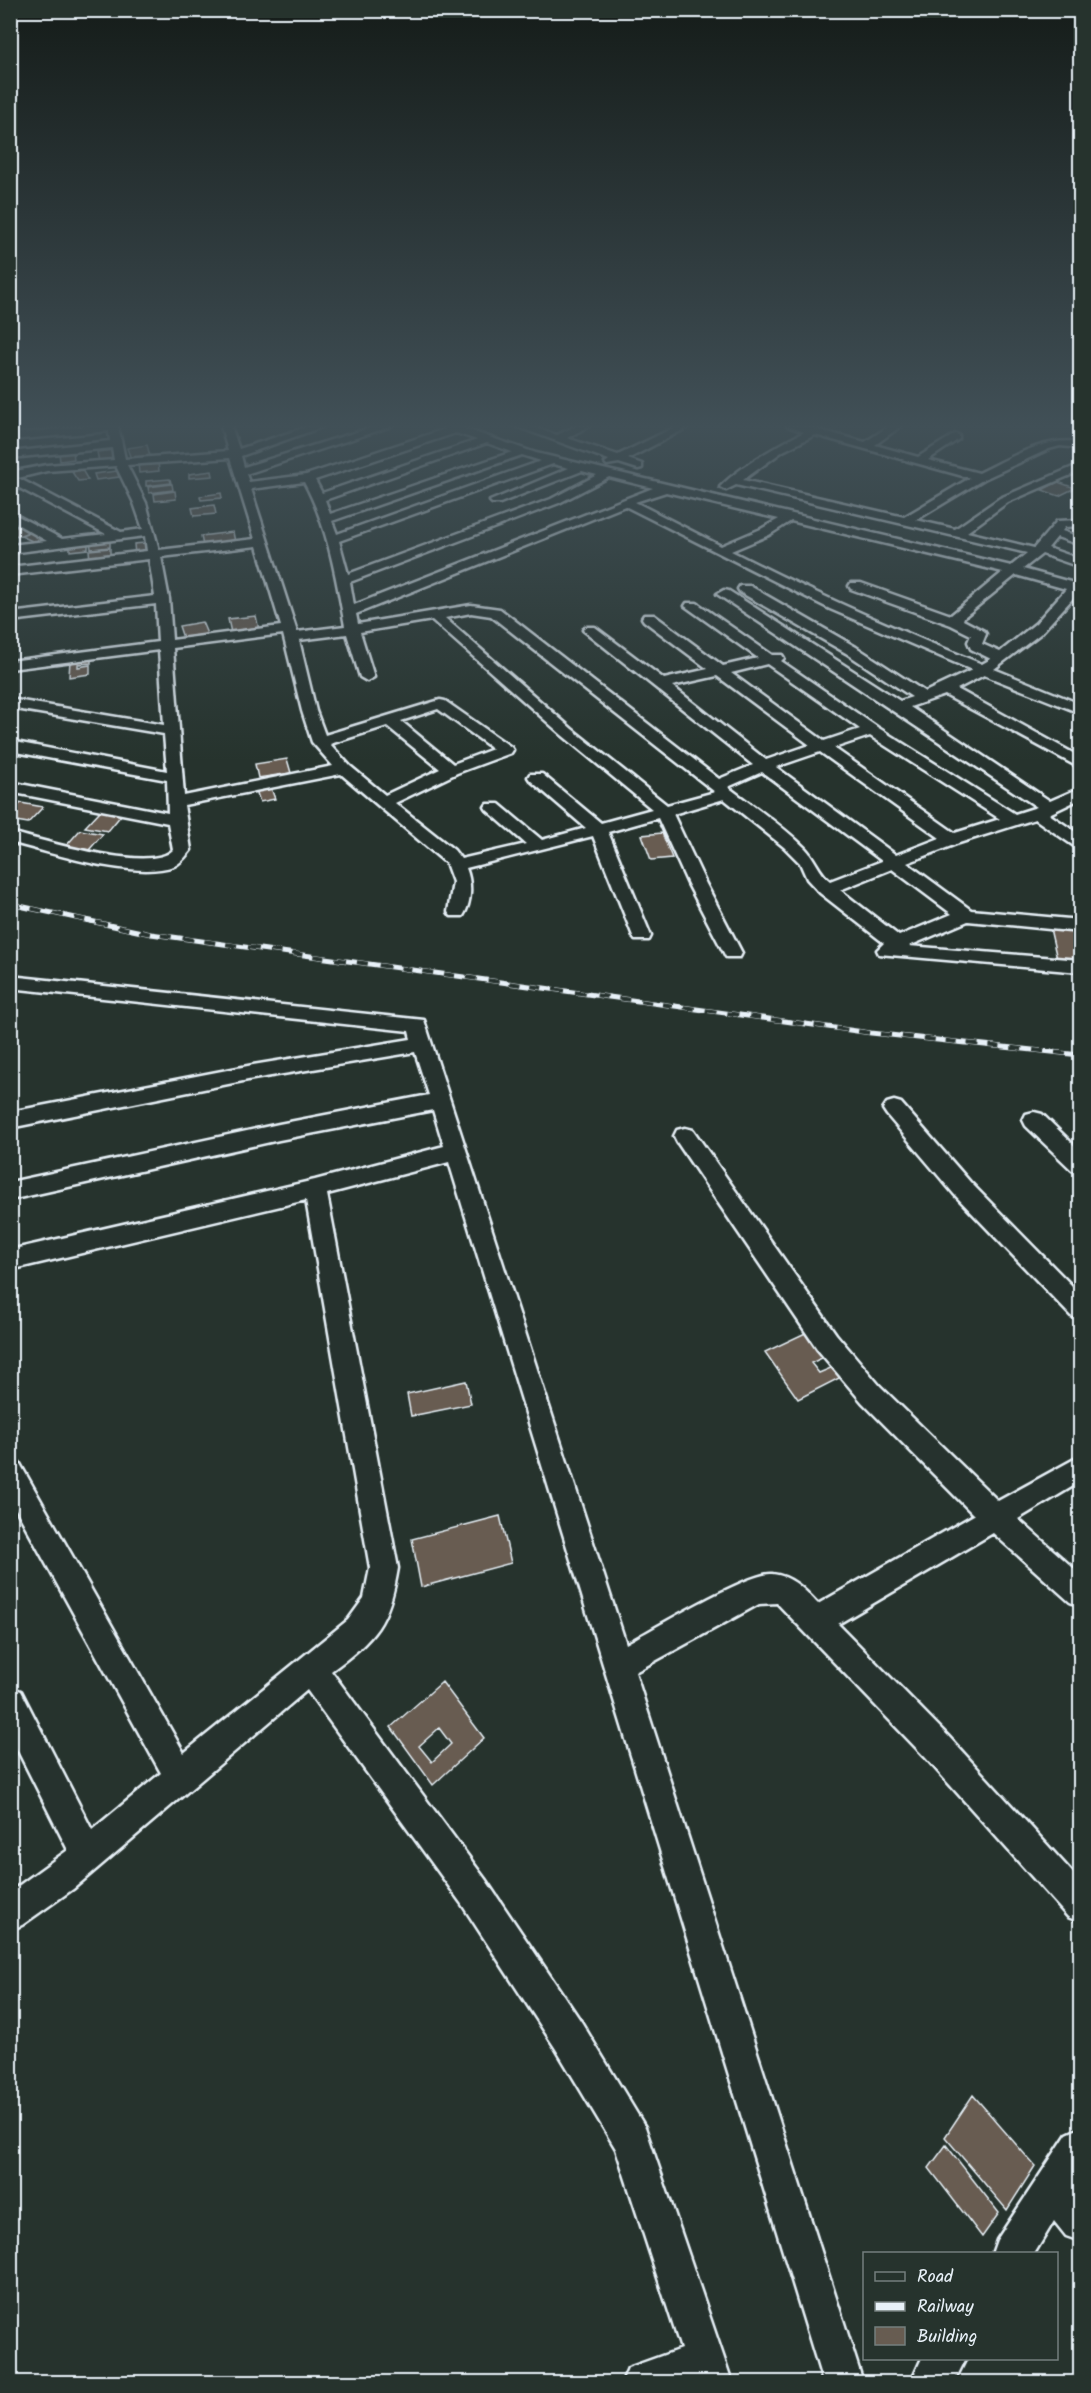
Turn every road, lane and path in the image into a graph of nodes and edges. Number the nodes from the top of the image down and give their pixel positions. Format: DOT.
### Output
graph roads {
  1 [pos="50,538"];
  2 [pos="105,538"];
  3 [pos="151,538"];
  4 [pos="261,538"];
  5 [pos="337,538"];
  6 [pos="457,538"];
  7 [pos="535,538"];
  8 [pos="697,538"];
  9 [pos="751,538"];
  10 [pos="872,538"];
  11 [pos="980,538"];
  12 [pos="1049,538"];
  13 [pos="333,539"];
  14 [pos="262,542"];
  15 [pos="60,543"];
  16 [pos="10,549"];
  17 [pos="722,550"];
  18 [pos="1039,550"];
  19 [pos="153,554"];
  20 [pos="1080,563"];
  21 [pos="10,571"];
  22 [pos="1015,571"];
  23 [pos="344,580"];
  24 [pos="856,586"];
  25 [pos="1079,587"];
  26 [pos="745,589"];
  27 [pos="724,594"];
  28 [pos="162,599"];
  29 [pos="692,606"];
  30 [pos="349,612"];
  31 [pos="435,616"];
  32 [pos="10,617"];
  33 [pos="649,618"];
  34 [pos="956,622"];
  35 [pos="352,628"];
  36 [pos="590,630"];
  37 [pos="290,633"];
  38 [pos="166,646"];
  39 [pos="810,651"];
  40 [pos="1000,658"];
  41 [pos="769,660"];
  42 [pos="10,665"];
  43 [pos="983,670"];
  44 [pos="718,671"];
  45 [pos="368,677"];
  46 [pos="661,684"];
  47 [pos="947,690"];
  48 [pos="924,698"];
  49 [pos="10,703"];
  50 [pos="898,706"];
  51 [pos="1080,709"];
  52 [pos="390,720"];
  53 [pos="872,730"];
  54 [pos="171,731"];
  55 [pos="320,742"];
  56 [pos="10,746"];
  57 [pos="821,746"];
  58 [pos="1080,763"];
  59 [pos="764,766"];
  60 [pos="344,769"];
  61 [pos="451,770"];
  62 [pos="175,777"];
  63 [pos="536,777"];
  64 [pos="10,787"];
  65 [pos="721,790"];
  66 [pos="1080,793"];
  67 [pos="176,802"];
  68 [pos="383,802"];
  69 [pos="494,807"];
  70 [pos="663,810"];
  71 [pos="1043,811"];
  72 [pos="176,820"];
  73 [pos="1014,821"];
  74 [pos="598,830"];
  75 [pos="10,837"];
  76 [pos="953,839"];
  77 [pos="1080,842"];
  78 [pos="539,846"];
  79 [pos="896,861"];
  80 [pos="458,865"];
  81 [pos="826,889"];
  82 [pos="457,912"];
  83 [pos="966,915"];
  84 [pos="1080,926"];
  85 [pos="642,936"];
  86 [pos="897,944"];
  87 [pos="733,953"];
  88 [pos="1080,966"];
  89 [pos="10,982"];
  90 [pos="422,1044"];
  91 [pos="440,1101"];
  92 [pos="894,1109"];
  93 [pos="1034,1119"];
  94 [pos="10,1120"];
  95 [pos="685,1136"];
  96 [pos="457,1151"];
  97 [pos="1080,1164"];
  98 [pos="315,1189"];
  99 [pos="10,1191"];
  100 [pos="10,1260"];
  101 [pos="1080,1309"];
  102 [pos="1080,1468"];
  103 [pos="10,1471"];
  104 [pos="996,1518"];
  105 [pos="1080,1592"];
  106 [pos="814,1622"];
  107 [pos="618,1665"];
  108 [pos="310,1668"];
  109 [pos="10,1702"];
  110 [pos="180,1777"];
  111 [pos="87,1854"];
  112 [pos="1080,1905"];
  113 [pos="10,1913"];
  114 [pos="1080,2147"];
  115 [pos="1052,2189"];
  116 [pos="1080,2222"];
  117 [pos="1012,2252"];
  118 [pos="945,2360"];
  119 [pos="709,2372"];
  120 [pos="642,2382"];
  121 [pos="843,2382"];
  122 [pos="931,2382"];
  1 -- 15 [label="street"];
  2 -- 15 [label="street"];
  3 -- 19 [label="street"];
  4 -- 14 [label="street"];
  5 -- 13 [label="street"];
  6 -- 23 [label="street"];
  7 -- 30 [label="street"];
  8 -- 17 [label="street"];
  9 -- 17 [label="street"];
  10 -- 22 [label="street"];
  11 -- 18 [label="street"];
  12 -- 18 [label="street"];
  13 -- 23 [label="street"];
  14 -- 19 [label="street"];
  14 -- 37 [label="street"];
  15 -- 16 [label="street"];
  17 -- 43 [label="street"];
  18 -- 20 [label="street"];
  18 -- 22 [label="street"];
  19 -- 21 [label="street"];
  19 -- 28 [label="street"];
  22 -- 25 [label="street"];
  22 -- 34 [label="street"];
  23 -- 30 [label="street"];
  24 -- 34 [label="street"];
  25 -- 40 [label="street"];
  26 -- 48 [label="street"];
  27 -- 39 [label="street"];
  28 -- 32 [label="street"];
  28 -- 38 [label="street"];
  29 -- 41 [label="street"];
  30 -- 35 [label="street"];
  31 -- 35 [label="street"];
  31 -- 65 [label="street"];
  31 -- 70 [label="street"];
  33 -- 44 [label="street"];
  34 -- 40 [label="street"];
  35 -- 37 [label="street"];
  35 -- 45 [label="street"];
  36 -- 46 [label="street"];
  37 -- 38 [label="street"];
  37 -- 55 [label="street"];
  38 -- 42 [label="street"];
  38 -- 54 [label="street"];
  39 -- 41 [label="street"];
  39 -- 50 [label="street"];
  40 -- 43 [label="street"];
  41 -- 44 [label="street"];
  41 -- 53 [label="street"];
  43 -- 47 [label="street"];
  43 -- 51 [label="street"];
  44 -- 46 [label="street"];
  44 -- 57 [label="street"];
  46 -- 59 [label="street"];
  47 -- 48 [label="street"];
  47 -- 58 [label="street"];
  48 -- 50 [label="street"];
  49 -- 54 [label="street"];
  50 -- 71 [label="street"];
  52 -- 55 [label="street"];
  52 -- 61 [label="street"];
  52 -- 61 [label="street"];
  53 -- 57 [label="street"];
  53 -- 73 [label="street"];
  54 -- 62 [label="street"];
  55 -- 60 [label="street"];
  56 -- 62 [label="street"];
  57 -- 59 [label="street"];
  57 -- 76 [label="street"];
  59 -- 65 [label="street"];
  59 -- 79 [label="street"];
  60 -- 67 [label="street"];
  60 -- 68 [label="street"];
  61 -- 68 [label="street"];
  62 -- 67 [label="street"];
  63 -- 74 [label="street"];
  64 -- 72 [label="street"];
  65 -- 70 [label="street"];
  65 -- 81 [label="street"];
  66 -- 71 [label="street"];
  67 -- 72 [label="street"];
  68 -- 80 [label="street"];
  69 -- 78 [label="street"];
  70 -- 74 [label="street"];
  70 -- 87 [label="street"];
  71 -- 73 [label="street"];
  71 -- 77 [label="street"];
  72 -- 75 [label="street"];
  73 -- 76 [label="street"];
  74 -- 78 [label="street"];
  74 -- 85 [label="street"];
  76 -- 79 [label="street"];
  78 -- 80 [label="street"];
  79 -- 81 [label="street"];
  79 -- 83 [label="street"];
  80 -- 82 [label="street"];
  81 -- 86 [label="street"];
  83 -- 84 [label="street"];
  83 -- 86 [label="street"];
  86 -- 88 [label="street"];
  89 -- 90 [label="street"];
  90 -- 91 [label="street"];
  90 -- 94 [label="street"];
  91 -- 96 [label="street"];
  91 -- 99 [label="street"];
  92 -- 101 [label="street"];
  93 -- 97 [label="street"];
  95 -- 104 [label="street"];
  96 -- 98 [label="street"];
  96 -- 107 [label="street"];
  98 -- 100 [label="street"];
  98 -- 108 [label="street"];
  102 -- 104 [label="street"];
  103 -- 110 [label="street"];
  104 -- 105 [label="street"];
  104 -- 106 [label="street"];
  106 -- 107 [label="street"];
  106 -- 112 [label="street"];
  107 -- 121 [label="street"];
  108 -- 110 [label="street"];
  108 -- 119 [label="street"];
  109 -- 111 [label="street"];
  110 -- 111 [label="street"];
  111 -- 113 [label="street"];
  114 -- 115 [label="street"];
  115 -- 116 [label="street"];
  115 -- 117 [label="street"];
  118 -- 122 [label="street"];
  119 -- 120 [label="street"];
}
